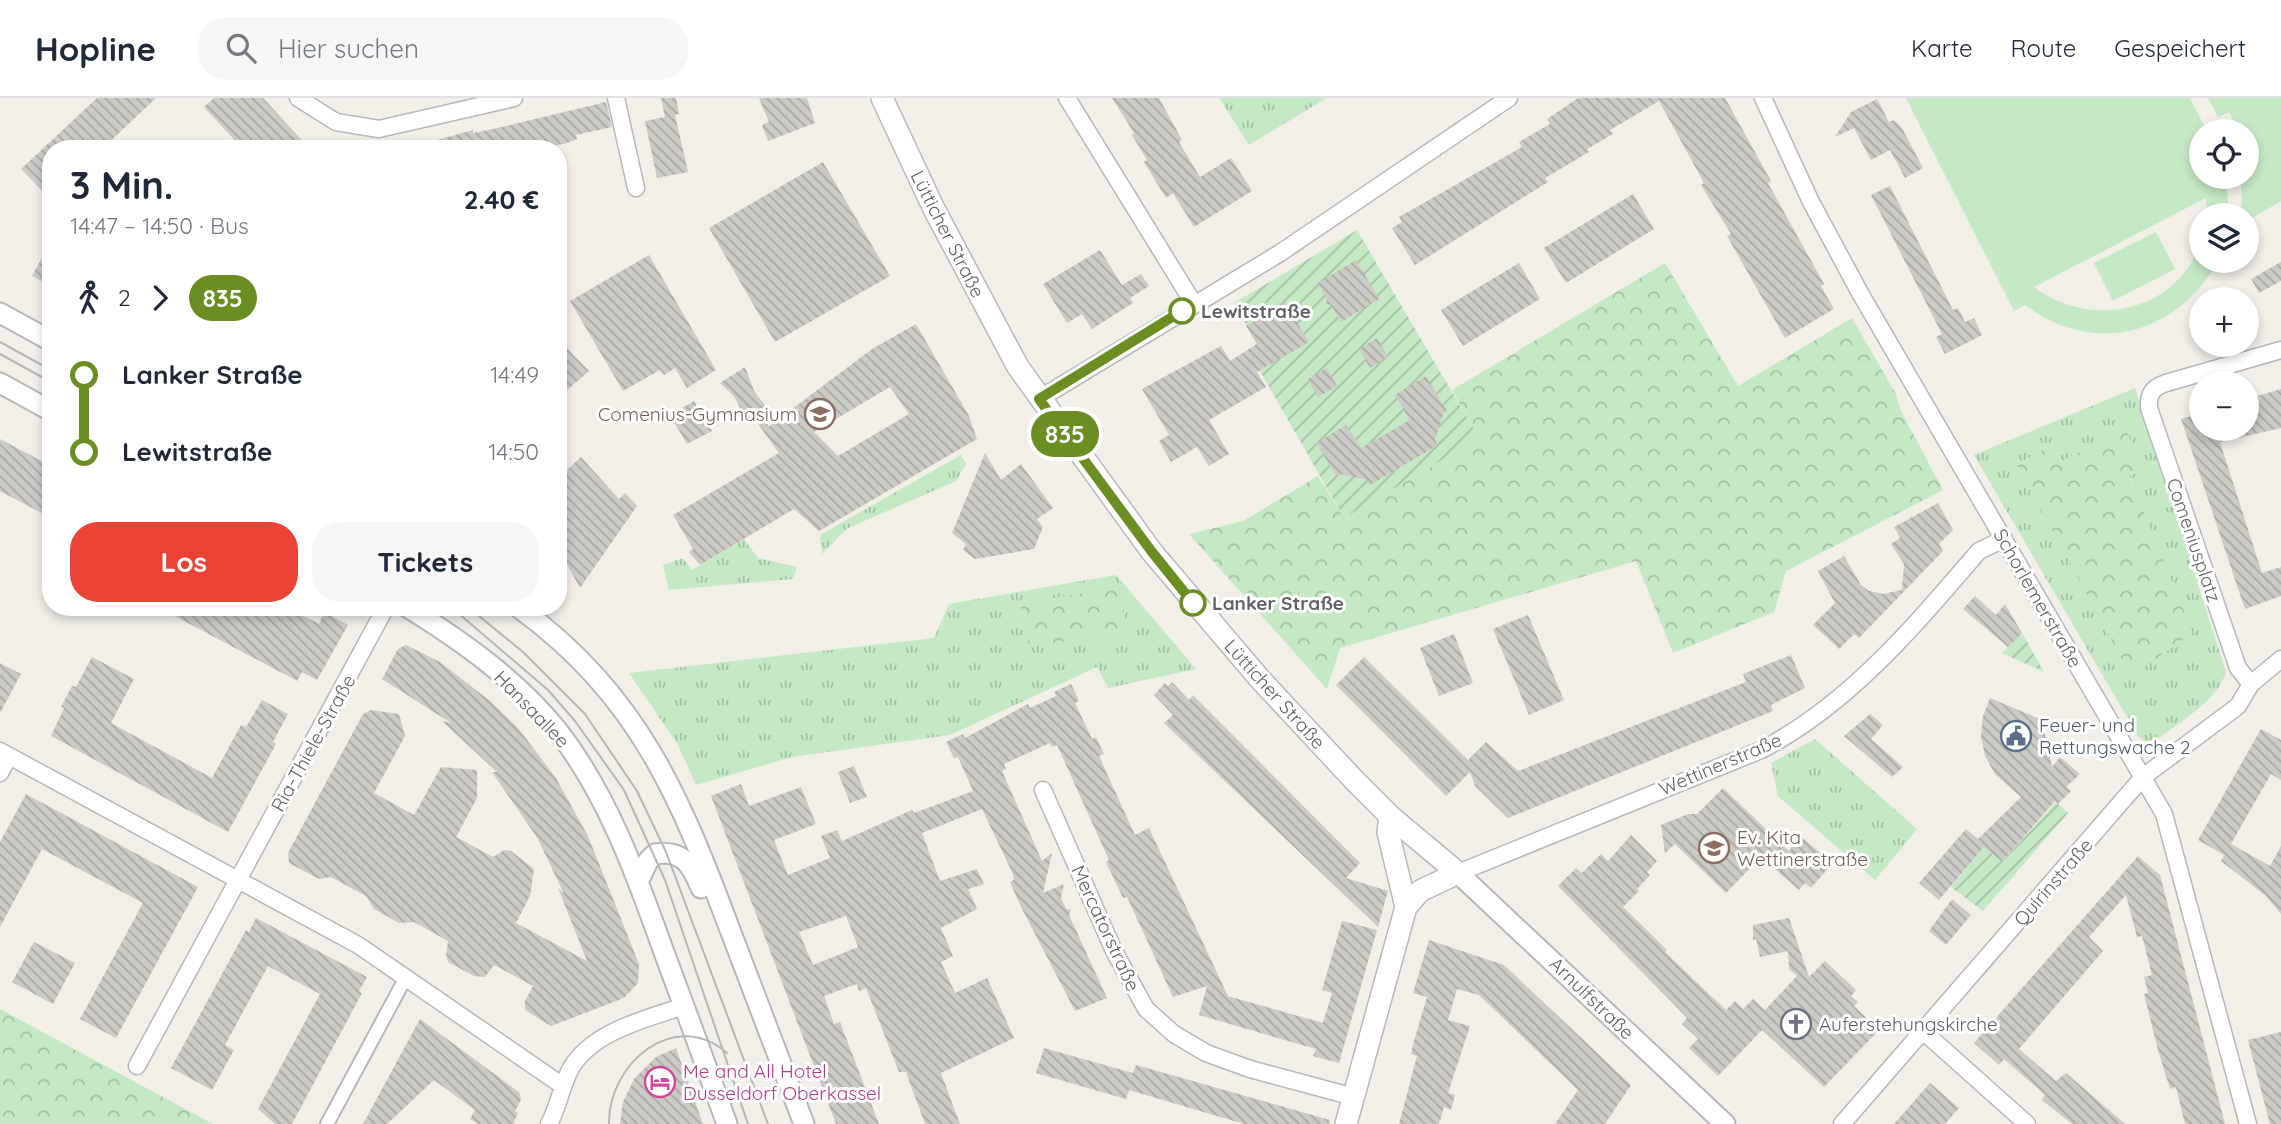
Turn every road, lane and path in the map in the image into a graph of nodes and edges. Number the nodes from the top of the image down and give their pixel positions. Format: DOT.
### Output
graph roads {
  1 [pos="298,98"];
  2 [pos="514,98"];
  3 [pos="616,98"];
  4 [pos="882,98"];
  5 [pos="1067,98"];
  6 [pos="1509,98"];
  7 [pos="1763,98"];
  8 [pos="636,188"];
  9 [pos="1194,304"];
  10 [pos="0,313"];
  11 [pos="42,336"];
  12 [pos="2281,349"];
  13 [pos="0,383"];
  14 [pos="1039,399"];
  15 [pos="42,406"];
  16 [pos="2004,539"];
  17 [pos="381,616"];
  18 [pos="421,616"];
  19 [pos="529,616"];
  20 [pos="2277,669"];
  21 [pos="2251,684"];
  22 [pos="4,754"];
  23 [pos="0,773"];
  24 [pos="2143,777"];
  25 [pos="1043,790"];
  26 [pos="1390,816"];
  27 [pos="1458,873"];
  28 [pos="239,878"];
  29 [pos="639,880"];
  30 [pos="719,900"];
  31 [pos="1406,907"];
  32 [pos="405,979"];
  33 [pos="684,1006"];
  34 [pos="1924,1032"];
  35 [pos="138,1066"];
  36 [pos="563,1086"];
  37 [pos="1354,1097"];
  38 [pos="327,1124"];
  39 [pos="550,1124"];
  40 [pos="727,1124"];
  41 [pos="804,1124"];
  42 [pos="1346,1124"];
  43 [pos="1725,1124"];
  44 [pos="1842,1124"];
  45 [pos="2027,1124"];
  46 [pos="2248,1124"];
  1 -- 2 [label="street"];
  3 -- 8 [label="street"];
  4 -- 14 [label="main road, Lütticher Straße"];
  5 -- 9 [label="street"];
  6 -- 9 [label="street"];
  7 -- 16 [label="street, Schorlemerstraße"];
  9 -- 14 [label="street"];
  10 -- 11 [label="street"];
  12 -- 21 [label="street, Comeniusplatz"];
  13 -- 15 [label="street"];
  14 -- 26 [label="main road, Lütticher Straße"];
  16 -- 24 [label="street, Schorlemerstraße"];
  16 -- 27 [label="street, Wettinerstraße"];
  17 -- 28 [label="street, Ria-Thiele-Straße"];
  18 -- 29 [label="street, Hansaallee"];
  19 -- 30 [label="street"];
  20 -- 21 [label="street, Quirinstraße"];
  21 -- 24 [label="street, Quirinstraße"];
  22 -- 23 [label="street"];
  22 -- 28 [label="street"];
  24 -- 34 [label="street, Quirinstraße"];
  24 -- 46 [label="street, Schorlemerstraße"];
  25 -- 37 [label="street, Mercatorstraße"];
  26 -- 27 [label="main road, Lütticher Straße"];
  26 -- 31 [label="main road"];
  27 -- 31 [label="main road"];
  27 -- 43 [label="street, Arnulfstraße"];
  28 -- 32 [label="street"];
  28 -- 35 [label="street, Ria-Thiele-Straße"];
  29 -- 30 [label="street"];
  29 -- 33 [label="street, Hansaallee"];
  30 -- 41 [label="street"];
  31 -- 37 [label="main road"];
  32 -- 36 [label="street"];
  32 -- 38 [label="street"];
  33 -- 36 [label="street"];
  33 -- 40 [label="street, Hansaallee"];
  34 -- 44 [label="street, Quirinstraße"];
  34 -- 45 [label="street"];
  36 -- 39 [label="street"];
  37 -- 42 [label="main road"];
}
